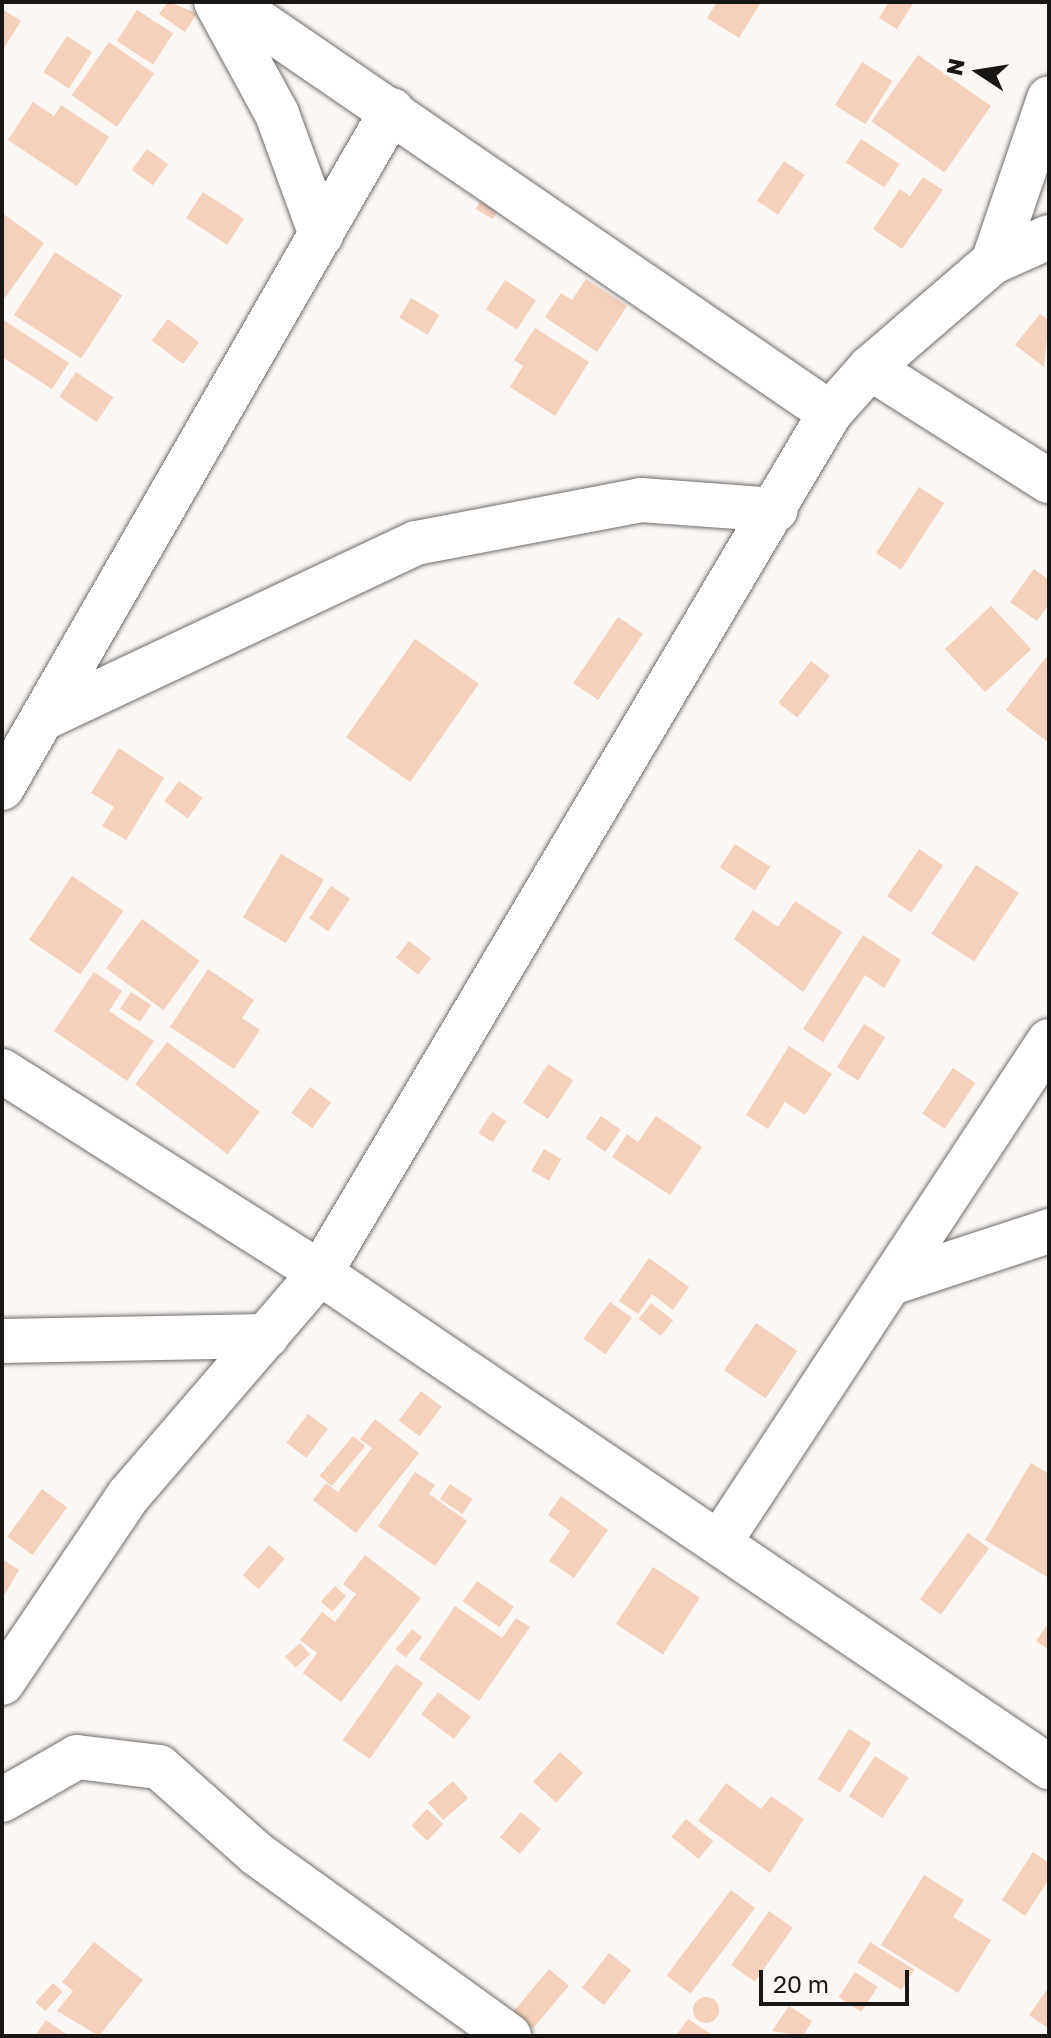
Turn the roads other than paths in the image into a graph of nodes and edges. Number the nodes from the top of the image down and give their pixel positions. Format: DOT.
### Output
graph roads {
  1 [pos="216,2"];
  2 [pos="230,2"];
  3 [pos="1049,98"];
  4 [pos="392,110"];
  5 [pos="321,235"];
  6 [pos="1049,237"];
  7 [pos="993,262"];
  8 [pos="870,368"];
  9 [pos="830,413"];
  10 [pos="1049,481"];
  11 [pos="776,510"];
  12 [pos="44,718"];
  13 [pos="2,788"];
  14 [pos="1049,1041"];
  15 [pos="2,1071"];
  16 [pos="1049,1231"];
  17 [pos="320,1273"];
  18 [pos="897,1281"];
  19 [pos="267,1336"];
  20 [pos="2,1341"];
  21 [pos="721,1540"];
  22 [pos="2,1683"];
  23 [pos="1049,1767"];
  24 [pos="2,1800"];
  25 [pos="509,2036"];
  1 -- 5 [label="street"];
  2 -- 4 [label="street"];
  3 -- 7 [label="street"];
  4 -- 5 [label="street"];
  4 -- 9 [label="street"];
  5 -- 12 [label="street"];
  6 -- 7 [label="street"];
  7 -- 8 [label="street"];
  8 -- 9 [label="street"];
  8 -- 10 [label="street"];
  9 -- 11 [label="street"];
  11 -- 12 [label="street"];
  11 -- 17 [label="street"];
  12 -- 13 [label="street"];
  14 -- 18 [label="street"];
  15 -- 17 [label="street"];
  16 -- 18 [label="street"];
  17 -- 19 [label="street"];
  17 -- 21 [label="street"];
  18 -- 21 [label="street"];
  19 -- 20 [label="street"];
  19 -- 22 [label="street"];
  21 -- 23 [label="street"];
  24 -- 25 [label="street"];
}
